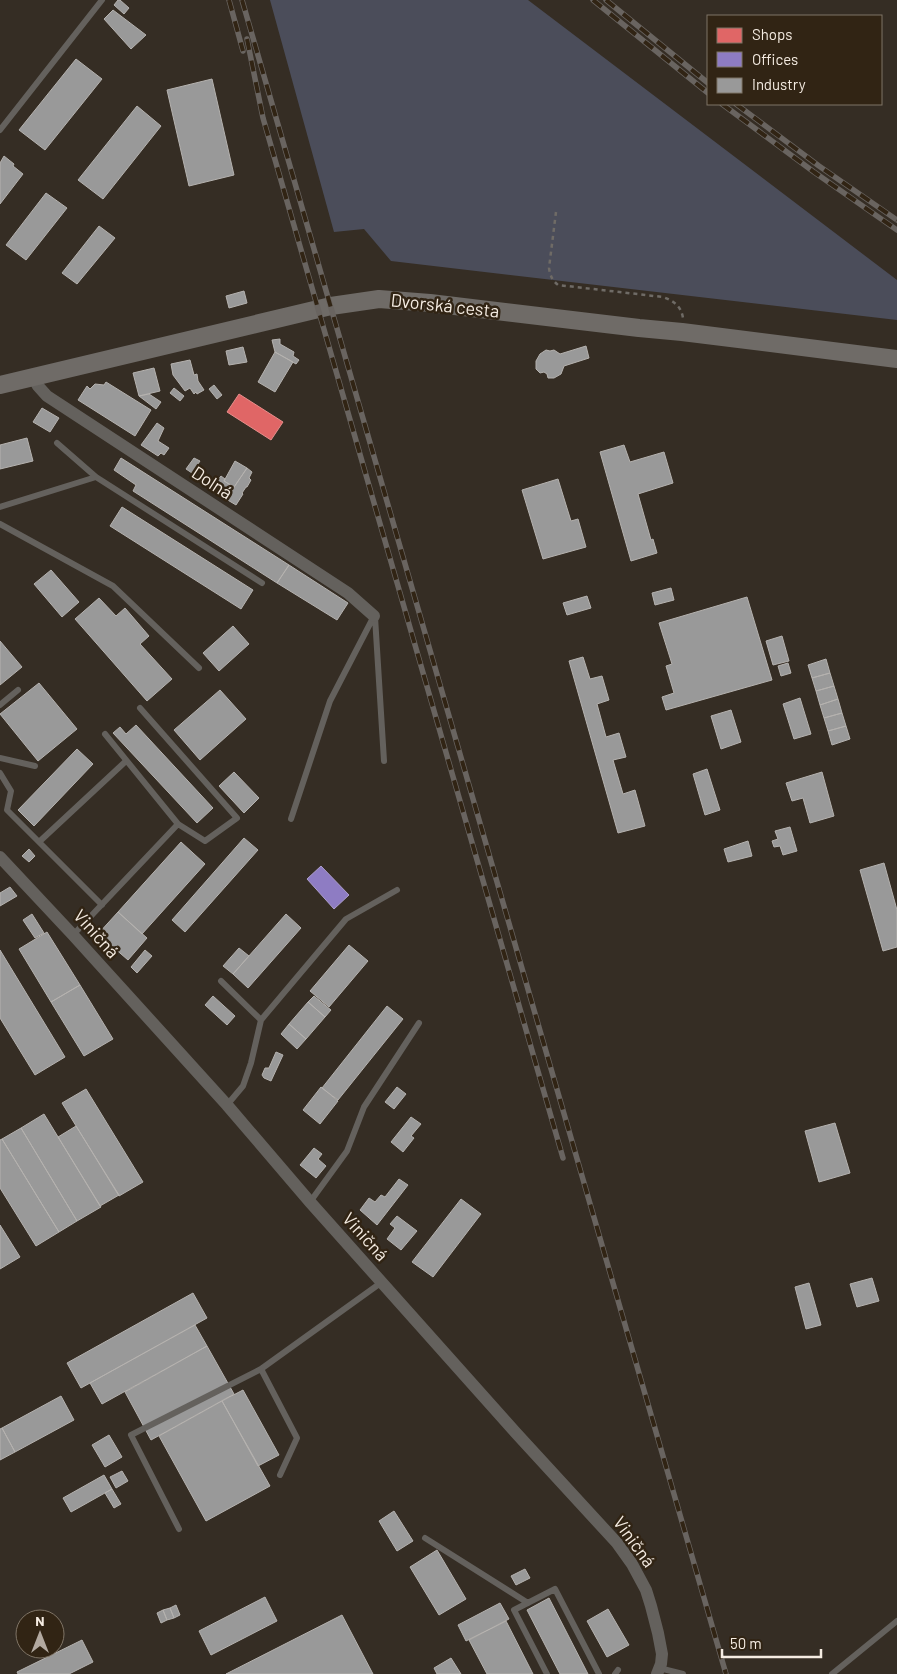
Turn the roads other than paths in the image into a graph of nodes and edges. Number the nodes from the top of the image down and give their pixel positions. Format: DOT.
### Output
graph roads {
  1 [pos="102,0"];
  2 [pos="0,130"];
  3 [pos="897,359"];
  4 [pos="33,377"];
  5 [pos="0,385"];
  6 [pos="57,443"];
  7 [pos="96,477"];
  8 [pos="0,507"];
  9 [pos="0,524"];
  10 [pos="262,583"];
  11 [pos="374,616"];
  12 [pos="199,668"];
  13 [pos="18,690"];
  14 [pos="0,705"];
  15 [pos="140,708"];
  16 [pos="105,734"];
  17 [pos="0,758"];
  18 [pos="126,761"];
  19 [pos="384,761"];
  20 [pos="35,766"];
  21 [pos="0,773"];
  22 [pos="291,819"];
  23 [pos="178,824"];
  24 [pos="39,842"];
  25 [pos="0,857"];
  26 [pos="397,890"];
  27 [pos="102,905"];
  28 [pos="73,935"];
  29 [pos="221,981"];
  30 [pos="261,1020"];
  31 [pos="419,1023"];
  32 [pos="227,1106"];
  33 [pos="310,1202"];
  34 [pos="382,1282"];
  35 [pos="260,1368"];
  36 [pos="280,1475"];
  37 [pos="179,1528"];
  38 [pos="425,1538"];
  39 [pos="528,1603"];
  40 [pos="897,1621"];
  41 [pos="659,1669"];
  42 [pos="547,1674"];
  43 [pos="598,1674"];
  44 [pos="683,1674"];
  45 [pos="832,1674"];
  1 -- 2 [label="lane"];
  3 -- 4 [label="street, Dvorská cesta"];
  4 -- 5 [label="street, Dvorská cesta"];
  4 -- 11 [label="street, Dolná"];
  6 -- 7 [label="lane"];
  7 -- 8 [label="lane"];
  7 -- 10 [label="lane"];
  9 -- 12 [label="lane"];
  11 -- 19 [label="lane"];
  11 -- 22 [label="lane"];
  13 -- 14 [label="lane"];
  15 -- 23 [label="lane"];
  16 -- 18 [label="lane"];
  17 -- 20 [label="lane"];
  18 -- 23 [label="lane"];
  18 -- 24 [label="lane"];
  21 -- 24 [label="lane"];
  23 -- 27 [label="lane"];
  24 -- 27 [label="lane"];
  25 -- 28 [label="street, Viničná"];
  26 -- 30 [label="lane"];
  27 -- 28 [label="lane"];
  28 -- 32 [label="street, Viničná"];
  29 -- 30 [label="lane"];
  30 -- 32 [label="lane"];
  31 -- 33 [label="lane"];
  32 -- 33 [label="street, Viničná"];
  33 -- 34 [label="street, Viničná"];
  34 -- 35 [label="lane"];
  34 -- 41 [label="street, Viničná"];
  35 -- 36 [label="lane"];
  35 -- 37 [label="lane"];
  38 -- 39 [label="lane"];
  39 -- 42 [label="lane"];
  39 -- 43 [label="lane"];
  40 -- 45 [label="lane"];
  41 -- 44 [label="lane, Viničná"];
}
